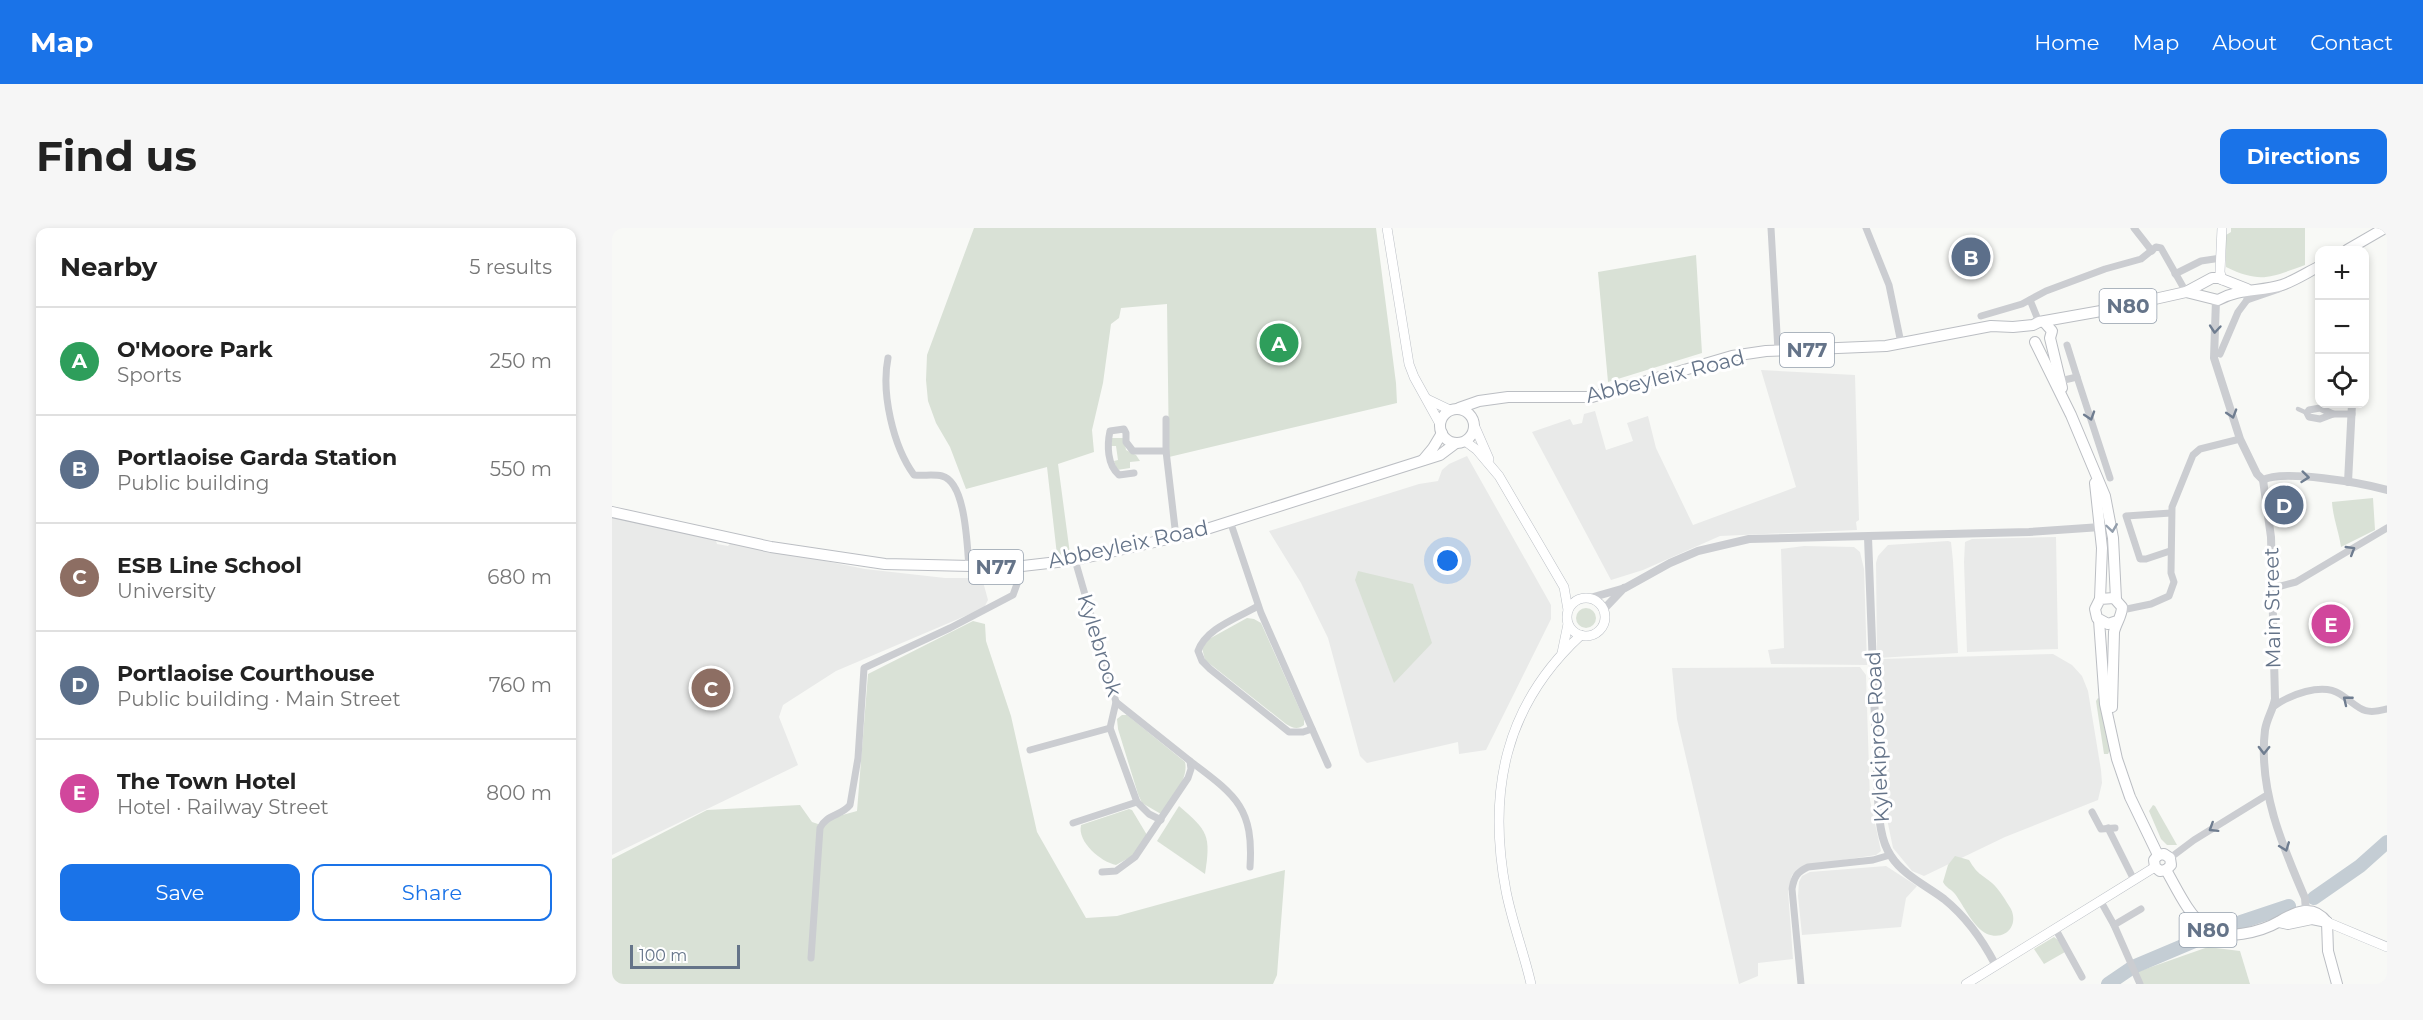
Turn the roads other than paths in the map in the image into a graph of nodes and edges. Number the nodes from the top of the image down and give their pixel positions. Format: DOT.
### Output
graph roads {
  1 [pos="1387,228"];
  2 [pos="1771,228"];
  3 [pos="1866,228"];
  4 [pos="2134,228"];
  5 [pos="2222,228"];
  6 [pos="2385,228"];
  7 [pos="2354,246"];
  8 [pos="2152,251"];
  9 [pos="2221,258"];
  10 [pos="2315,268"];
  11 [pos="2175,274"];
  12 [pos="2223,280"];
  13 [pos="2208,281"];
  14 [pos="2186,292"];
  15 [pos="2247,295"];
  16 [pos="2216,298"];
  17 [pos="2030,300"];
  18 [pos="1981,316"];
  19 [pos="2013,327"];
  20 [pos="2044,328"];
  21 [pos="2033,340"];
  22 [pos="1901,344"];
  23 [pos="2067,345"];
  24 [pos="1778,351"];
  25 [pos="2217,356"];
  26 [pos="888,358"];
  27 [pos="2077,377"];
  28 [pos="2060,381"];
  29 [pos="1427,399"];
  30 [pos="1494,400"];
  31 [pos="2066,406"];
  32 [pos="2352,408"];
  33 [pos="1454,409"];
  34 [pos="2298,409"];
  35 [pos="2307,413"];
  36 [pos="2352,414"];
  37 [pos="1166,419"];
  38 [pos="1475,425"];
  39 [pos="1441,429"];
  40 [pos="2241,436"];
  41 [pos="1460,442"];
  42 [pos="1166,451"];
  43 [pos="1423,460"];
  44 [pos="1491,464"];
  45 [pos="1134,473"];
  46 [pos="2094,473"];
  47 [pos="2110,478"];
  48 [pos="2263,480"];
  49 [pos="2348,482"];
  50 [pos="2387,490"];
  51 [pos="612,512"];
  52 [pos="2171,513"];
  53 [pos="1230,520"];
  54 [pos="2101,527"];
  55 [pos="2387,528"];
  56 [pos="1176,537"];
  57 [pos="1868,537"];
  58 [pos="2170,551"];
  59 [pos="1074,560"];
  60 [pos="969,567"];
  61 [pos="1014,567"];
  62 [pos="2272,586"];
  63 [pos="1564,587"];
  64 [pos="1625,588"];
  65 [pos="1585,598"];
  66 [pos="2100,599"];
  67 [pos="2116,599"];
  68 [pos="1258,606"];
  69 [pos="1568,610"];
  70 [pos="1603,610"];
  71 [pos="2122,610"];
  72 [pos="2099,620"];
  73 [pos="2116,621"];
  74 [pos="1568,624"];
  75 [pos="1581,635"];
  76 [pos="1562,653"];
  77 [pos="1116,702"];
  78 [pos="2273,707"];
  79 [pos="2387,709"];
  80 [pos="2112,725"];
  81 [pos="1110,728"];
  82 [pos="1312,729"];
  83 [pos="1030,750"];
  84 [pos="1190,761"];
  85 [pos="1328,765"];
  86 [pos="2267,795"];
  87 [pos="1137,802"];
  88 [pos="2092,812"];
  89 [pos="1161,820"];
  90 [pos="1073,823"];
  91 [pos="1890,855"];
  92 [pos="2158,855"];
  93 [pos="2170,858"];
  94 [pos="1250,867"];
  95 [pos="2155,867"];
  96 [pos="2166,870"];
  97 [pos="1102,872"];
  98 [pos="2134,879"];
  99 [pos="2100,900"];
  100 [pos="2306,904"];
  101 [pos="2141,909"];
  102 [pos="2279,922"];
  103 [pos="2327,922"];
  104 [pos="2114,925"];
  105 [pos="2055,928"];
  106 [pos="2387,947"];
  107 [pos="811,958"];
  108 [pos="1995,964"];
  109 [pos="2082,977"];
  110 [pos="1531,984"];
  111 [pos="1801,984"];
  112 [pos="1966,984"];
  113 [pos="2140,984"];
  114 [pos="2337,984"];
  1 -- 29 [label="main road"];
  2 -- 24 [label="street"];
  3 -- 22 [label="street"];
  4 -- 8 [label="street"];
  5 -- 9 [label="main road"];
  6 -- 7 [label="main road"];
  8 -- 11 [label="street"];
  8 -- 17 [label="street"];
  9 -- 11 [label="street"];
  9 -- 12 [label="main road"];
  9 -- 13 [label="main road"];
  10 -- 15 [label="main road, N80"];
  11 -- 14 [label="street"];
  12 -- 13 [label="main road, N80"];
  12 -- 15 [label="main road, N80"];
  12 -- 16 [label="main road"];
  13 -- 14 [label="main road, N80"];
  13 -- 16 [label="main road"];
  14 -- 16 [label="main road, N80"];
  14 -- 20 [label="main road, N80"];
  15 -- 16 [label="main road, N80"];
  15 -- 25 [label="street"];
  16 -- 25 [label="street, Main Street, one-way"];
  17 -- 18 [label="street"];
  17 -- 20 [label="street"];
  19 -- 20 [label="main road, N77"];
  19 -- 21 [label="main road"];
  19 -- 22 [label="main road, Abbeyleix Road / N77"];
  20 -- 21 [label="main road"];
  20 -- 21 [label="main road, N80"];
  20 -- 28 [label="main road"];
  21 -- 31 [label="main road"];
  22 -- 24 [label="main road, Abbeyleix Road / N77"];
  23 -- 27 [label="street"];
  24 -- 30 [label="main road, Abbeyleix Road / N77"];
  25 -- 40 [label="street, Main Street, one-way"];
  26 -- 60 [label="street"];
  27 -- 28 [label="street"];
  27 -- 47 [label="street, one-way"];
  28 -- 31 [label="main road"];
  29 -- 33 [label="main road"];
  29 -- 39 [label="main road"];
  30 -- 33 [label="main road, Abbeyleix Road / N77"];
  30 -- 38 [label="main road, N77"];
  31 -- 46 [label="main road"];
  32 -- 36 [label="street"];
  33 -- 38 [label="main road"];
  33 -- 39 [label="main road"];
  34 -- 35 [label="street"];
  35 -- 36 [label="street"];
  36 -- 49 [label="street"];
  37 -- 42 [label="street"];
  38 -- 41 [label="main road, N77"];
  38 -- 44 [label="main road"];
  39 -- 41 [label="main road"];
  39 -- 43 [label="main road"];
  40 -- 48 [label="street, Main Street"];
  40 -- 52 [label="street"];
  41 -- 43 [label="main road, Abbeyleix Road / N77"];
  41 -- 44 [label="main road"];
  42 -- 45 [label="street"];
  42 -- 56 [label="street"];
  43 -- 53 [label="main road, Abbeyleix Road / N77"];
  44 -- 63 [label="main road"];
  46 -- 54 [label="main road"];
  46 -- 67 [label="main road, one-way"];
  48 -- 49 [label="street, one-way"];
  48 -- 62 [label="street, Main Street"];
  49 -- 50 [label="street"];
  51 -- 60 [label="main road, Abbeyleix Road / N77"];
  52 -- 58 [label="street"];
  52 -- 58 [label="street"];
  53 -- 56 [label="main road, Abbeyleix Road / N77"];
  53 -- 68 [label="street"];
  54 -- 57 [label="street"];
  54 -- 66 [label="main road"];
  62 -- 55 [label="street, one-way"];
  56 -- 59 [label="main road, Abbeyleix Road / N77"];
  57 -- 64 [label="street"];
  57 -- 91 [label="street, Kylekiproe Road"];
  58 -- 71 [label="street"];
  59 -- 61 [label="main road, Abbeyleix Road / N77"];
  59 -- 77 [label="street, Kylebrook"];
  60 -- 61 [label="main road, Abbeyleix Road / N77"];
  61 -- 107 [label="street"];
  62 -- 78 [label="street, Main Street"];
  63 -- 65 [label="main road"];
  63 -- 69 [label="main road"];
  64 -- 65 [label="street"];
  64 -- 70 [label="street"];
  65 -- 69 [label="main road"];
  65 -- 70 [label="main road"];
  66 -- 67 [label="main road"];
  66 -- 72 [label="main road"];
  67 -- 71 [label="main road"];
  68 -- 82 [label="street"];
  68 -- 82 [label="street"];
  69 -- 74 [label="main road"];
  70 -- 75 [label="main road"];
  71 -- 73 [label="main road"];
  72 -- 73 [label="main road"];
  72 -- 80 [label="main road"];
  73 -- 80 [label="main road"];
  74 -- 75 [label="main road"];
  74 -- 76 [label="main road"];
  75 -- 76 [label="main road"];
  76 -- 110 [label="main road"];
  77 -- 81 [label="street"];
  77 -- 84 [label="street, Kylebrook"];
  79 -- 78 [label="street, one-way"];
  78 -- 86 [label="street, Main Street, one-way"];
  80 -- 92 [label="main road"];
  81 -- 83 [label="street"];
  81 -- 87 [label="street"];
  82 -- 85 [label="street"];
  84 -- 89 [label="street"];
  84 -- 94 [label="street, Kylebrook"];
  86 -- 93 [label="street, one-way"];
  86 -- 100 [label="street, Main Street, one-way"];
  87 -- 89 [label="street"];
  87 -- 90 [label="street"];
  88 -- 98 [label="street"];
  89 -- 97 [label="street"];
  91 -- 108 [label="street, Kylekiproe Road"];
  91 -- 111 [label="street"];
  92 -- 93 [label="main road"];
  92 -- 95 [label="main road"];
  93 -- 96 [label="main road"];
  95 -- 96 [label="main road"];
  95 -- 98 [label="main road"];
  96 -- 102 [label="main road, N80"];
  98 -- 99 [label="main road"];
  99 -- 104 [label="street"];
  99 -- 105 [label="main road"];
  100 -- 102 [label="main road, N80"];
  100 -- 103 [label="main road"];
  101 -- 104 [label="street"];
  102 -- 103 [label="main road, N80"];
  103 -- 106 [label="main road"];
  103 -- 114 [label="main road"];
  104 -- 113 [label="street"];
  105 -- 108 [label="main road"];
  105 -- 109 [label="street"];
  108 -- 112 [label="main road"];
}
